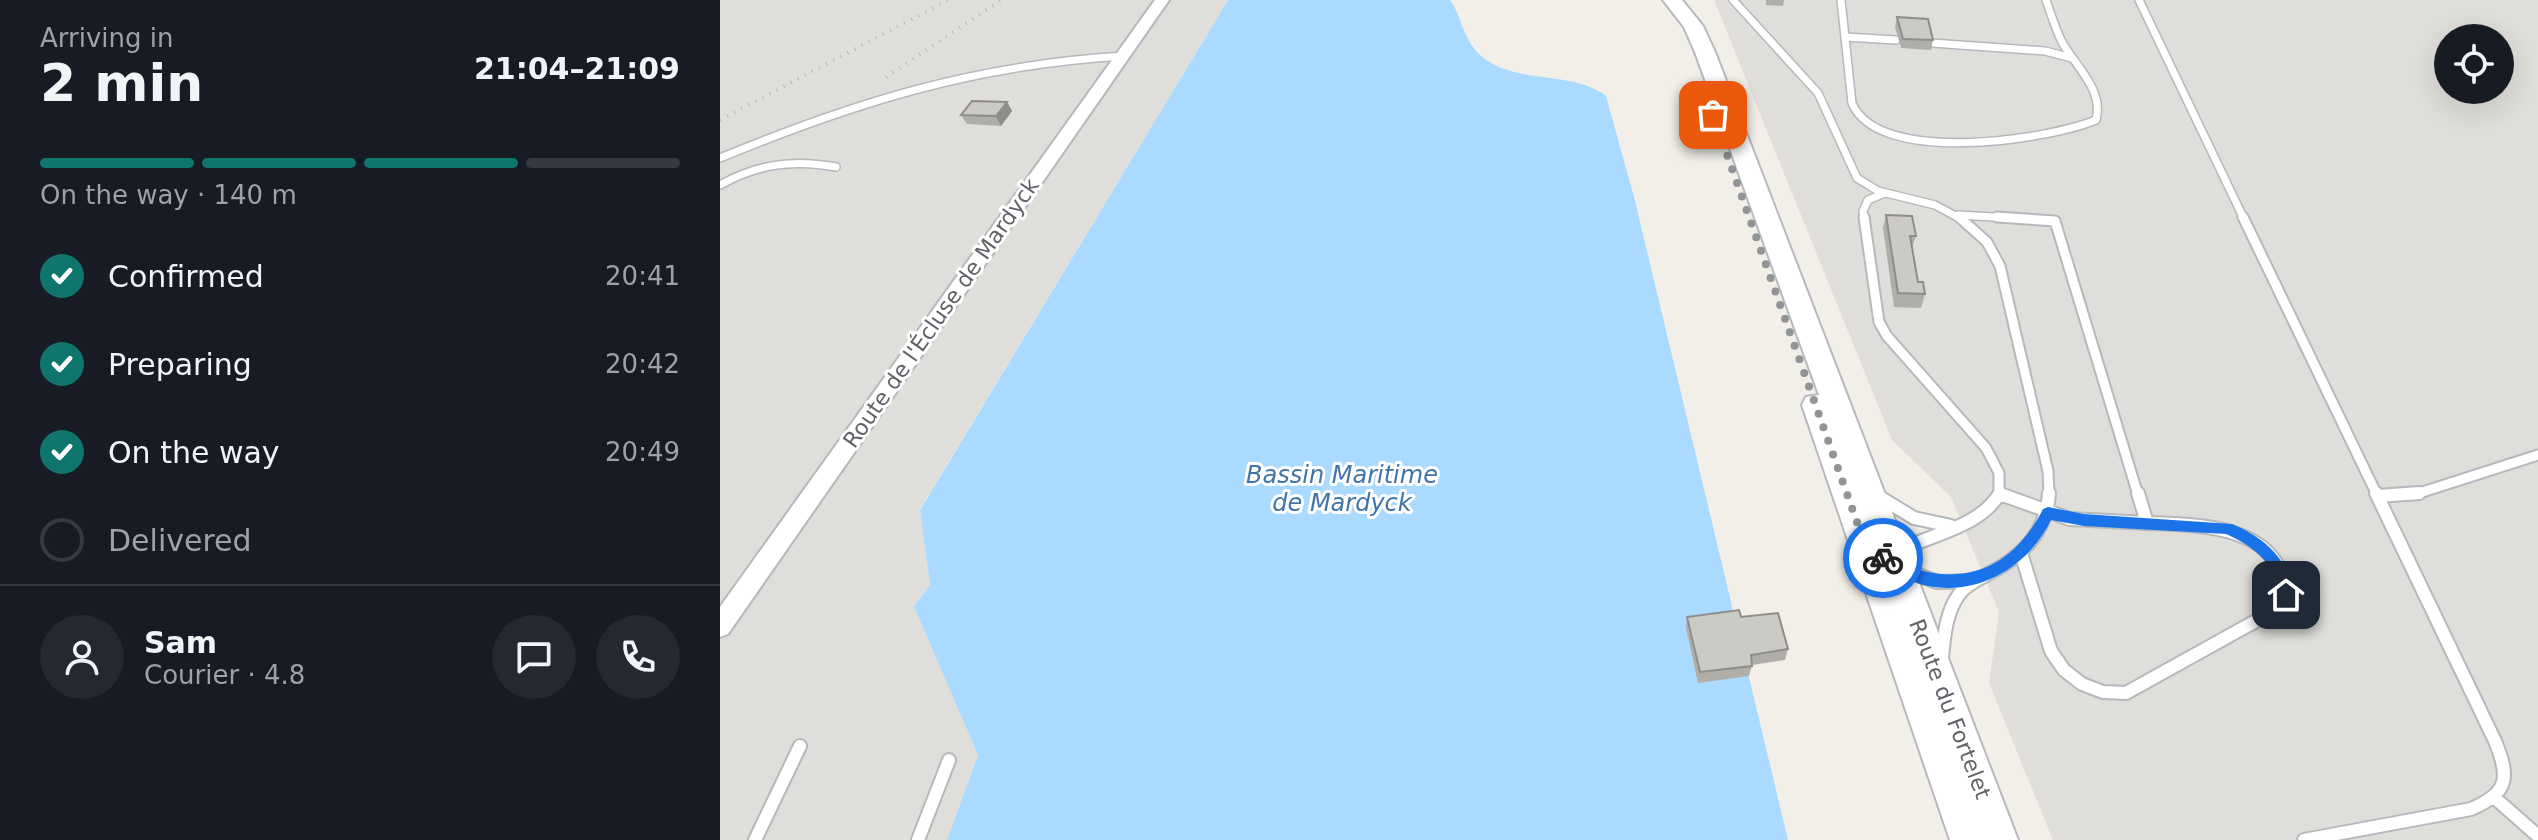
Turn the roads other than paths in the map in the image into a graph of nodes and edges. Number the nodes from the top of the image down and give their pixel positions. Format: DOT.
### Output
graph roads {
  1 [pos="1162,0"];
  2 [pos="1657,0"];
  3 [pos="1672,0"];
  4 [pos="1733,0"];
  5 [pos="1841,0"];
  6 [pos="2046,0"];
  7 [pos="2139,0"];
  8 [pos="1845,37"];
  9 [pos="1896,40"];
  10 [pos="1932,43"];
  11 [pos="1123,56"];
  12 [pos="2074,59"];
  13 [pos="720,158"];
  14 [pos="836,167"];
  15 [pos="720,185"];
  16 [pos="1885,193"];
  17 [pos="1956,215"];
  18 [pos="2538,455"];
  19 [pos="1866,485"];
  20 [pos="2000,494"];
  21 [pos="2378,496"];
  22 [pos="2048,513"];
  23 [pos="2147,523"];
  24 [pos="1957,526"];
  25 [pos="2021,553"];
  26 [pos="1888,564"];
  27 [pos="1979,578"];
  28 [pos="720,626"];
  29 [pos="1941,688"];
  30 [pos="800,746"];
  31 [pos="949,760"];
  32 [pos="2495,798"];
  33 [pos="2538,836"];
  34 [pos="755,840"];
  35 [pos="918,840"];
  36 [pos="1969,840"];
  37 [pos="1999,840"];
  38 [pos="2304,840"];
  1 -- 11 [label="street, Route de l'Écluse de Mardyck"];
  2 -- 26 [label="main road, Route du Fortelet"];
  3 -- 19 [label="main road, Route du Fortelet"];
  4 -- 16 [label="lane"];
  5 -- 8 [label="lane"];
  6 -- 12 [label="lane"];
  7 -- 21 [label="lane"];
  8 -- 9 [label="lane"];
  8 -- 12 [label="lane"];
  10 -- 12 [label="lane"];
  11 -- 13 [label="lane"];
  11 -- 28 [label="street, Route de l'Écluse de Mardyck"];
  14 -- 15 [label="lane"];
  16 -- 17 [label="lane"];
  16 -- 20 [label="lane"];
  17 -- 22 [label="lane"];
  17 -- 23 [label="lane"];
  18 -- 21 [label="lane"];
  19 -- 24 [label="lane"];
  19 -- 26 [label="main road, Route du Fortelet"];
  20 -- 22 [label="lane"];
  20 -- 24 [label="lane"];
  21 -- 32 [label="lane"];
  22 -- 23 [label="lane"];
  22 -- 25 [label="lane"];
  23 -- 25 [label="lane"];
  24 -- 26 [label="lane"];
  25 -- 27 [label="lane"];
  26 -- 27 [label="lane"];
  26 -- 29 [label="main road, Route du Fortelet"];
  26 -- 36 [label="main road, Route du Fortelet"];
  27 -- 29 [label="lane"];
  29 -- 37 [label="main road, Route du Fortelet"];
  30 -- 34 [label="lane"];
  31 -- 35 [label="lane"];
  32 -- 33 [label="lane"];
  32 -- 38 [label="lane"];
}
